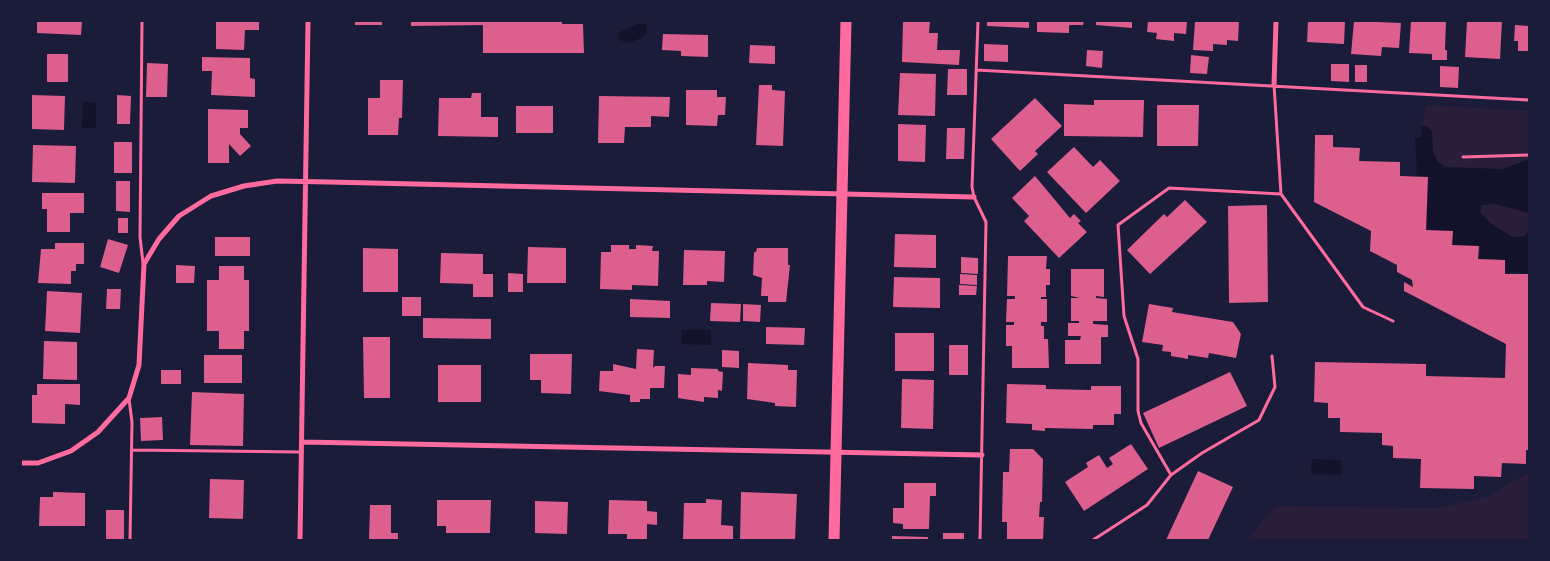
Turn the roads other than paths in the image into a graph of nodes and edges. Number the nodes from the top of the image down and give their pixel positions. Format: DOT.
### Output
graph roads {
  1 [pos="142,21"];
  2 [pos="308,21"];
  3 [pos="846,21"];
  4 [pos="978,21"];
  5 [pos="1276,21"];
  6 [pos="976,70"];
  7 [pos="1274,85"];
  8 [pos="1529,100"];
  9 [pos="306,182"];
  10 [pos="842,194"];
  11 [pos="1281,194"];
  12 [pos="974,197"];
  13 [pos="144,264"];
  14 [pos="1393,321"];
  15 [pos="1272,356"];
  16 [pos="129,398"];
  17 [pos="302,442"];
  18 [pos="132,450"];
  19 [pos="302,452"];
  20 [pos="836,454"];
  21 [pos="982,455"];
  22 [pos="21,464"];
  23 [pos="1171,474"];
  24 [pos="130,540"];
  25 [pos="300,540"];
  26 [pos="834,540"];
  27 [pos="980,540"];
  28 [pos="1093,540"];
  1 -- 13 [label="lane"];
  2 -- 9 [label="street"];
  3 -- 10 [label="highway"];
  4 -- 6 [label="lane"];
  5 -- 7 [label="street"];
  6 -- 7 [label="lane"];
  6 -- 12 [label="lane"];
  7 -- 8 [label="lane"];
  7 -- 11 [label="lane"];
  9 -- 10 [label="street"];
  9 -- 13 [label="street"];
  9 -- 17 [label="street"];
  10 -- 12 [label="street"];
  10 -- 20 [label="highway"];
  11 -- 14 [label="lane"];
  11 -- 23 [label="lane"];
  12 -- 21 [label="lane"];
  13 -- 16 [label="street"];
  15 -- 23 [label="lane"];
  16 -- 18 [label="lane"];
  16 -- 22 [label="street"];
  17 -- 19 [label="street"];
  17 -- 20 [label="street"];
  18 -- 19 [label="lane"];
  18 -- 24 [label="lane"];
  19 -- 25 [label="street"];
  20 -- 21 [label="street"];
  20 -- 26 [label="highway"];
  21 -- 27 [label="lane"];
  23 -- 28 [label="lane"];
}
